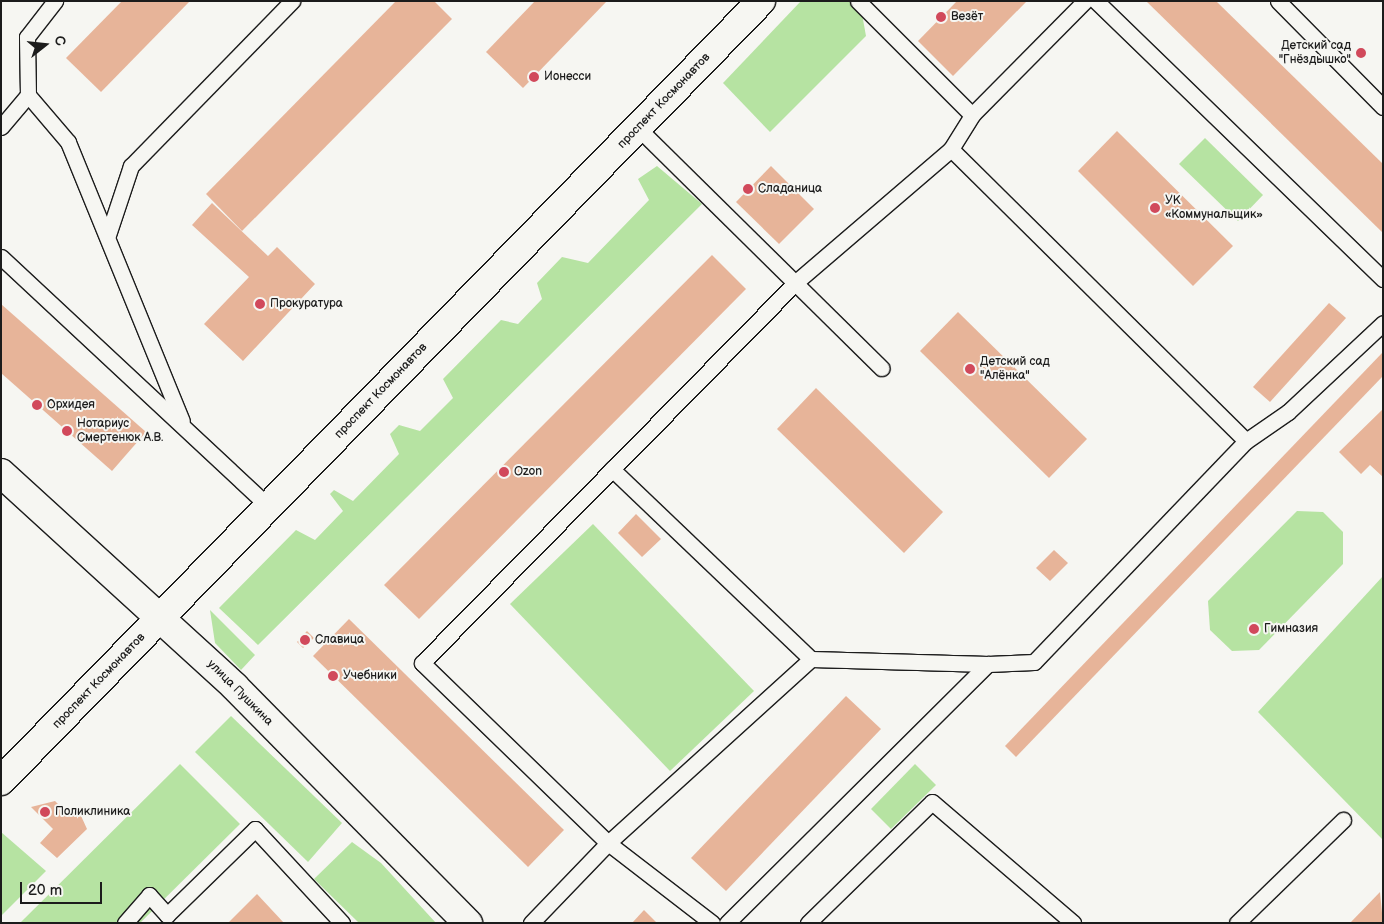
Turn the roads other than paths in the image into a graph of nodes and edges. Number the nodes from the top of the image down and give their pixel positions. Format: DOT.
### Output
graph roads {
  1 [pos="55,1"];
  2 [pos="292,1"];
  3 [pos="761,1"];
  4 [pos="858,1"];
  5 [pos="1085,1"];
  6 [pos="1096,1"];
  7 [pos="1278,1"];
  8 [pos="28,95"];
  9 [pos="1383,107"];
  10 [pos="972,115"];
  11 [pos="1,127"];
  12 [pos="638,128"];
  13 [pos="951,149"];
  14 [pos="108,234"];
  15 [pos="1,257"];
  16 [pos="1383,279"];
  17 [pos="796,282"];
  18 [pos="1383,323"];
  19 [pos="881,368"];
  20 [pos="182,421"];
  21 [pos="1246,441"];
  22 [pos="612,470"];
  23 [pos="1,473"];
  24 [pos="269,507"];
  25 [pos="162,617"];
  26 [pos="811,659"];
  27 [pos="988,664"];
  28 [pos="1,781"];
  29 [pos="1343,820"];
  30 [pos="608,843"];
  31 [pos="125,923"];
  32 [pos="342,923"];
  33 [pos="468,923"];
  34 [pos="531,923"];
  35 [pos="712,923"];
  36 [pos="727,923"];
  37 [pos="808,923"];
  38 [pos="1073,923"];
  39 [pos="1237,923"];
  1 -- 8 [label="lane"];
  2 -- 14 [label="lane"];
  3 -- 12 [label="main road, проспект Космонавтов"];
  4 -- 10 [label="lane"];
  5 -- 10 [label="lane"];
  6 -- 16 [label="lane"];
  7 -- 9 [label="lane"];
  8 -- 11 [label="lane"];
  8 -- 14 [label="lane"];
  10 -- 13 [label="lane"];
  12 -- 17 [label="lane"];
  12 -- 24 [label="main road, проспект Космонавтов"];
  13 -- 17 [label="lane"];
  13 -- 21 [label="lane"];
  14 -- 20 [label="lane"];
  15 -- 20 [label="lane"];
  17 -- 19 [label="lane"];
  17 -- 22 [label="lane"];
  18 -- 21 [label="lane"];
  20 -- 24 [label="lane"];
  21 -- 27 [label="lane"];
  22 -- 26 [label="lane"];
  22 -- 30 [label="lane"];
  23 -- 25 [label="main road, улица Пушкина"];
  24 -- 25 [label="main road, проспект Космонавтов"];
  25 -- 28 [label="main road, проспект Космонавтов"];
  25 -- 33 [label="main road, улица Пушкина"];
  26 -- 27 [label="lane"];
  26 -- 30 [label="lane"];
  27 -- 36 [label="lane"];
  29 -- 39 [label="lane"];
  30 -- 34 [label="lane"];
  30 -- 35 [label="lane"];
  31 -- 32 [label="lane"];
  37 -- 38 [label="lane"];
}
